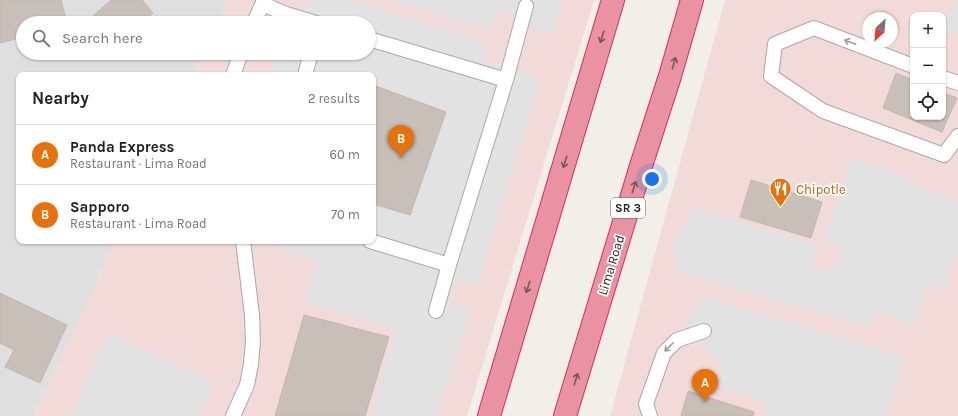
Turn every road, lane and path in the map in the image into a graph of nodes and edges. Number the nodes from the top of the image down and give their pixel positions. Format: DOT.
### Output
graph roads {
  1 [pos="614,0"];
  2 [pos="692,0"];
  3 [pos="263,2"];
  4 [pos="526,6"];
  5 [pos="257,16"];
  6 [pos="293,16"];
  7 [pos="376,41"];
  8 [pos="238,60"];
  9 [pos="310,60"];
  10 [pos="910,65"];
  11 [pos="234,72"];
  12 [pos="306,72"];
  13 [pos="946,79"];
  14 [pos="506,80"];
  15 [pos="958,83"];
  16 [pos="958,136"];
  17 [pos="376,243"];
  18 [pos="243,244"];
  19 [pos="449,265"];
  20 [pos="436,311"];
  21 [pos="704,331"];
  22 [pos="233,416"];
  23 [pos="489,416"];
  24 [pos="565,416"];
  25 [pos="650,416"];
  1 -- 23 [label="highway, one-way"];
  24 -- 2 [label="highway, Lima Road / SR 3, one-way"];
  3 -- 5 [label="lane"];
  3 -- 6 [label="lane"];
  4 -- 14 [label="lane"];
  7 -- 14 [label="lane"];
  8 -- 11 [label="lane"];
  9 -- 12 [label="lane"];
  10 -- 16 [label="lane, one-way"];
  13 -- 15 [label="lane"];
  14 -- 19 [label="lane"];
  17 -- 19 [label="lane"];
  18 -- 22 [label="lane"];
  19 -- 20 [label="lane"];
  21 -- 25 [label="lane, one-way"];
}
